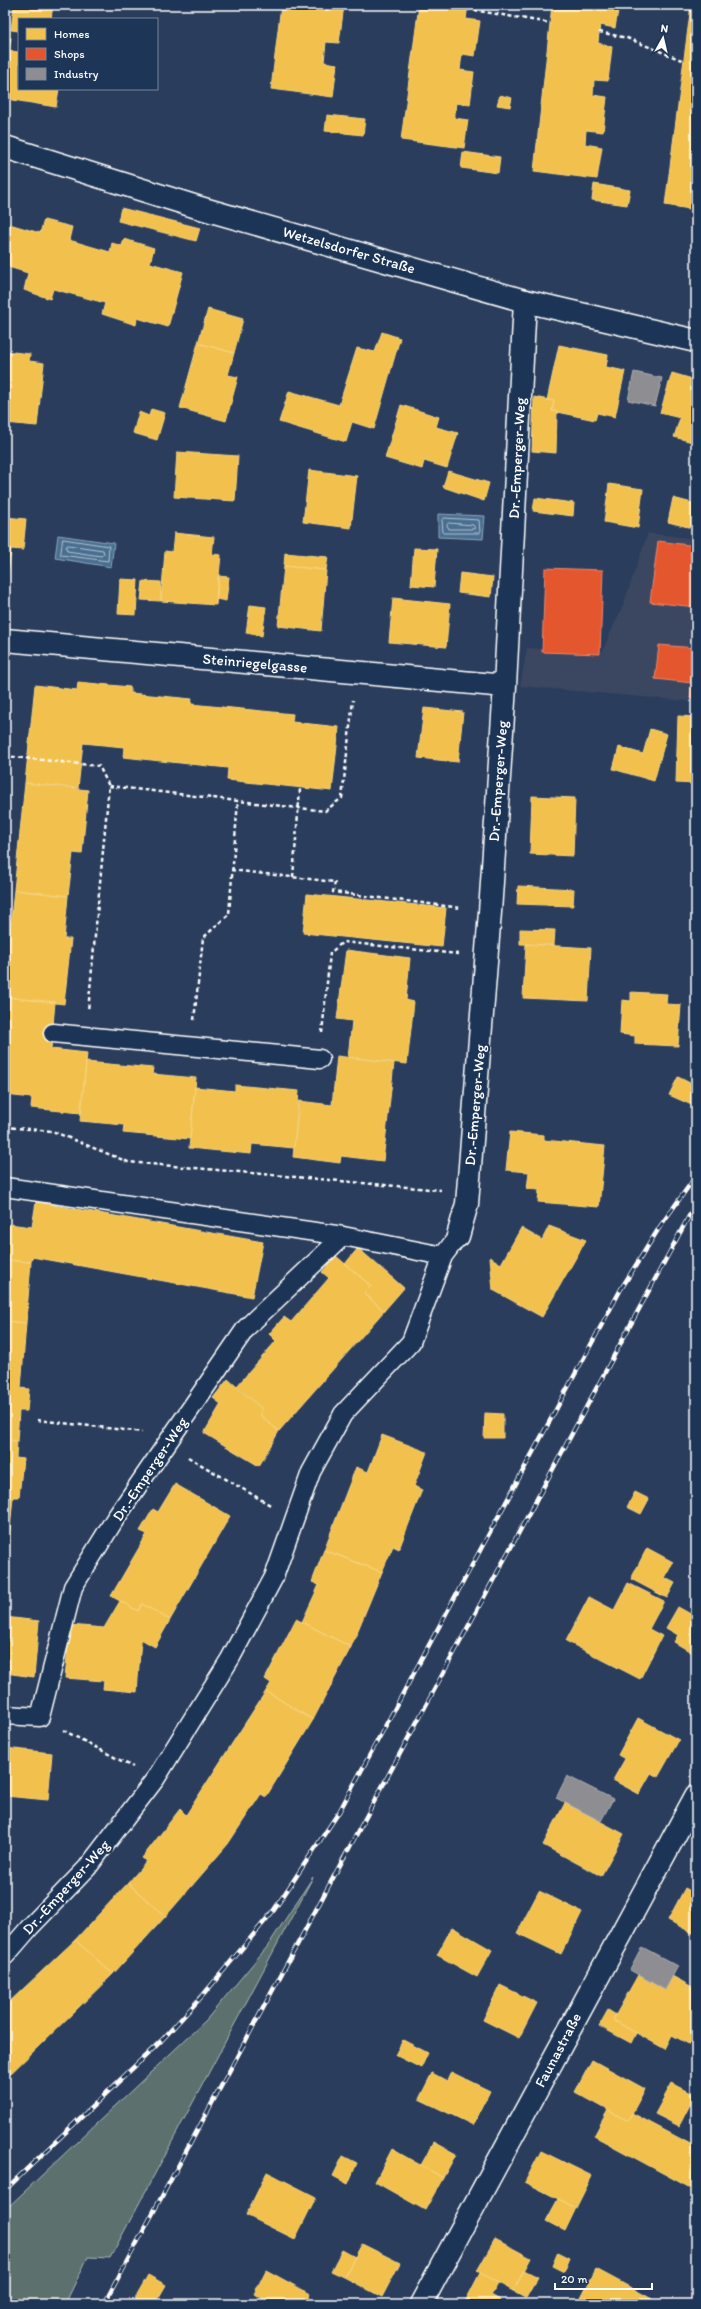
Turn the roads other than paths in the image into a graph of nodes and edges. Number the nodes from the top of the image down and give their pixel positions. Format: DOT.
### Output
graph roads {
  1 [pos="5,147"];
  2 [pos="525,301"];
  3 [pos="696,341"];
  4 [pos="5,640"];
  5 [pos="505,686"];
  6 [pos="53,1033"];
  7 [pos="320,1059"];
  8 [pos="5,1187"];
  9 [pos="343,1236"];
  10 [pos="458,1236"];
  11 [pos="443,1256"];
  12 [pos="5,1715"];
  13 [pos="696,1796"];
  14 [pos="5,1956"];
  15 [pos="421,2304"];
  1 -- 2 [label="street, Wetzelsdorfer Straße"];
  2 -- 3 [label="street, Wetzelsdorfer Straße"];
  2 -- 5 [label="street, Dr.-Emperger-Weg"];
  4 -- 5 [label="street, Steinriegelgasse"];
  5 -- 10 [label="street, Dr.-Emperger-Weg"];
  6 -- 7 [label="lane"];
  8 -- 9 [label="lane"];
  9 -- 11 [label="lane"];
  9 -- 12 [label="lane, Dr.-Emperger-Weg"];
  10 -- 11 [label="lane, Dr.-Emperger-Weg"];
  11 -- 14 [label="lane, Dr.-Emperger-Weg"];
  13 -- 15 [label="street, Faunastraße"];
}
